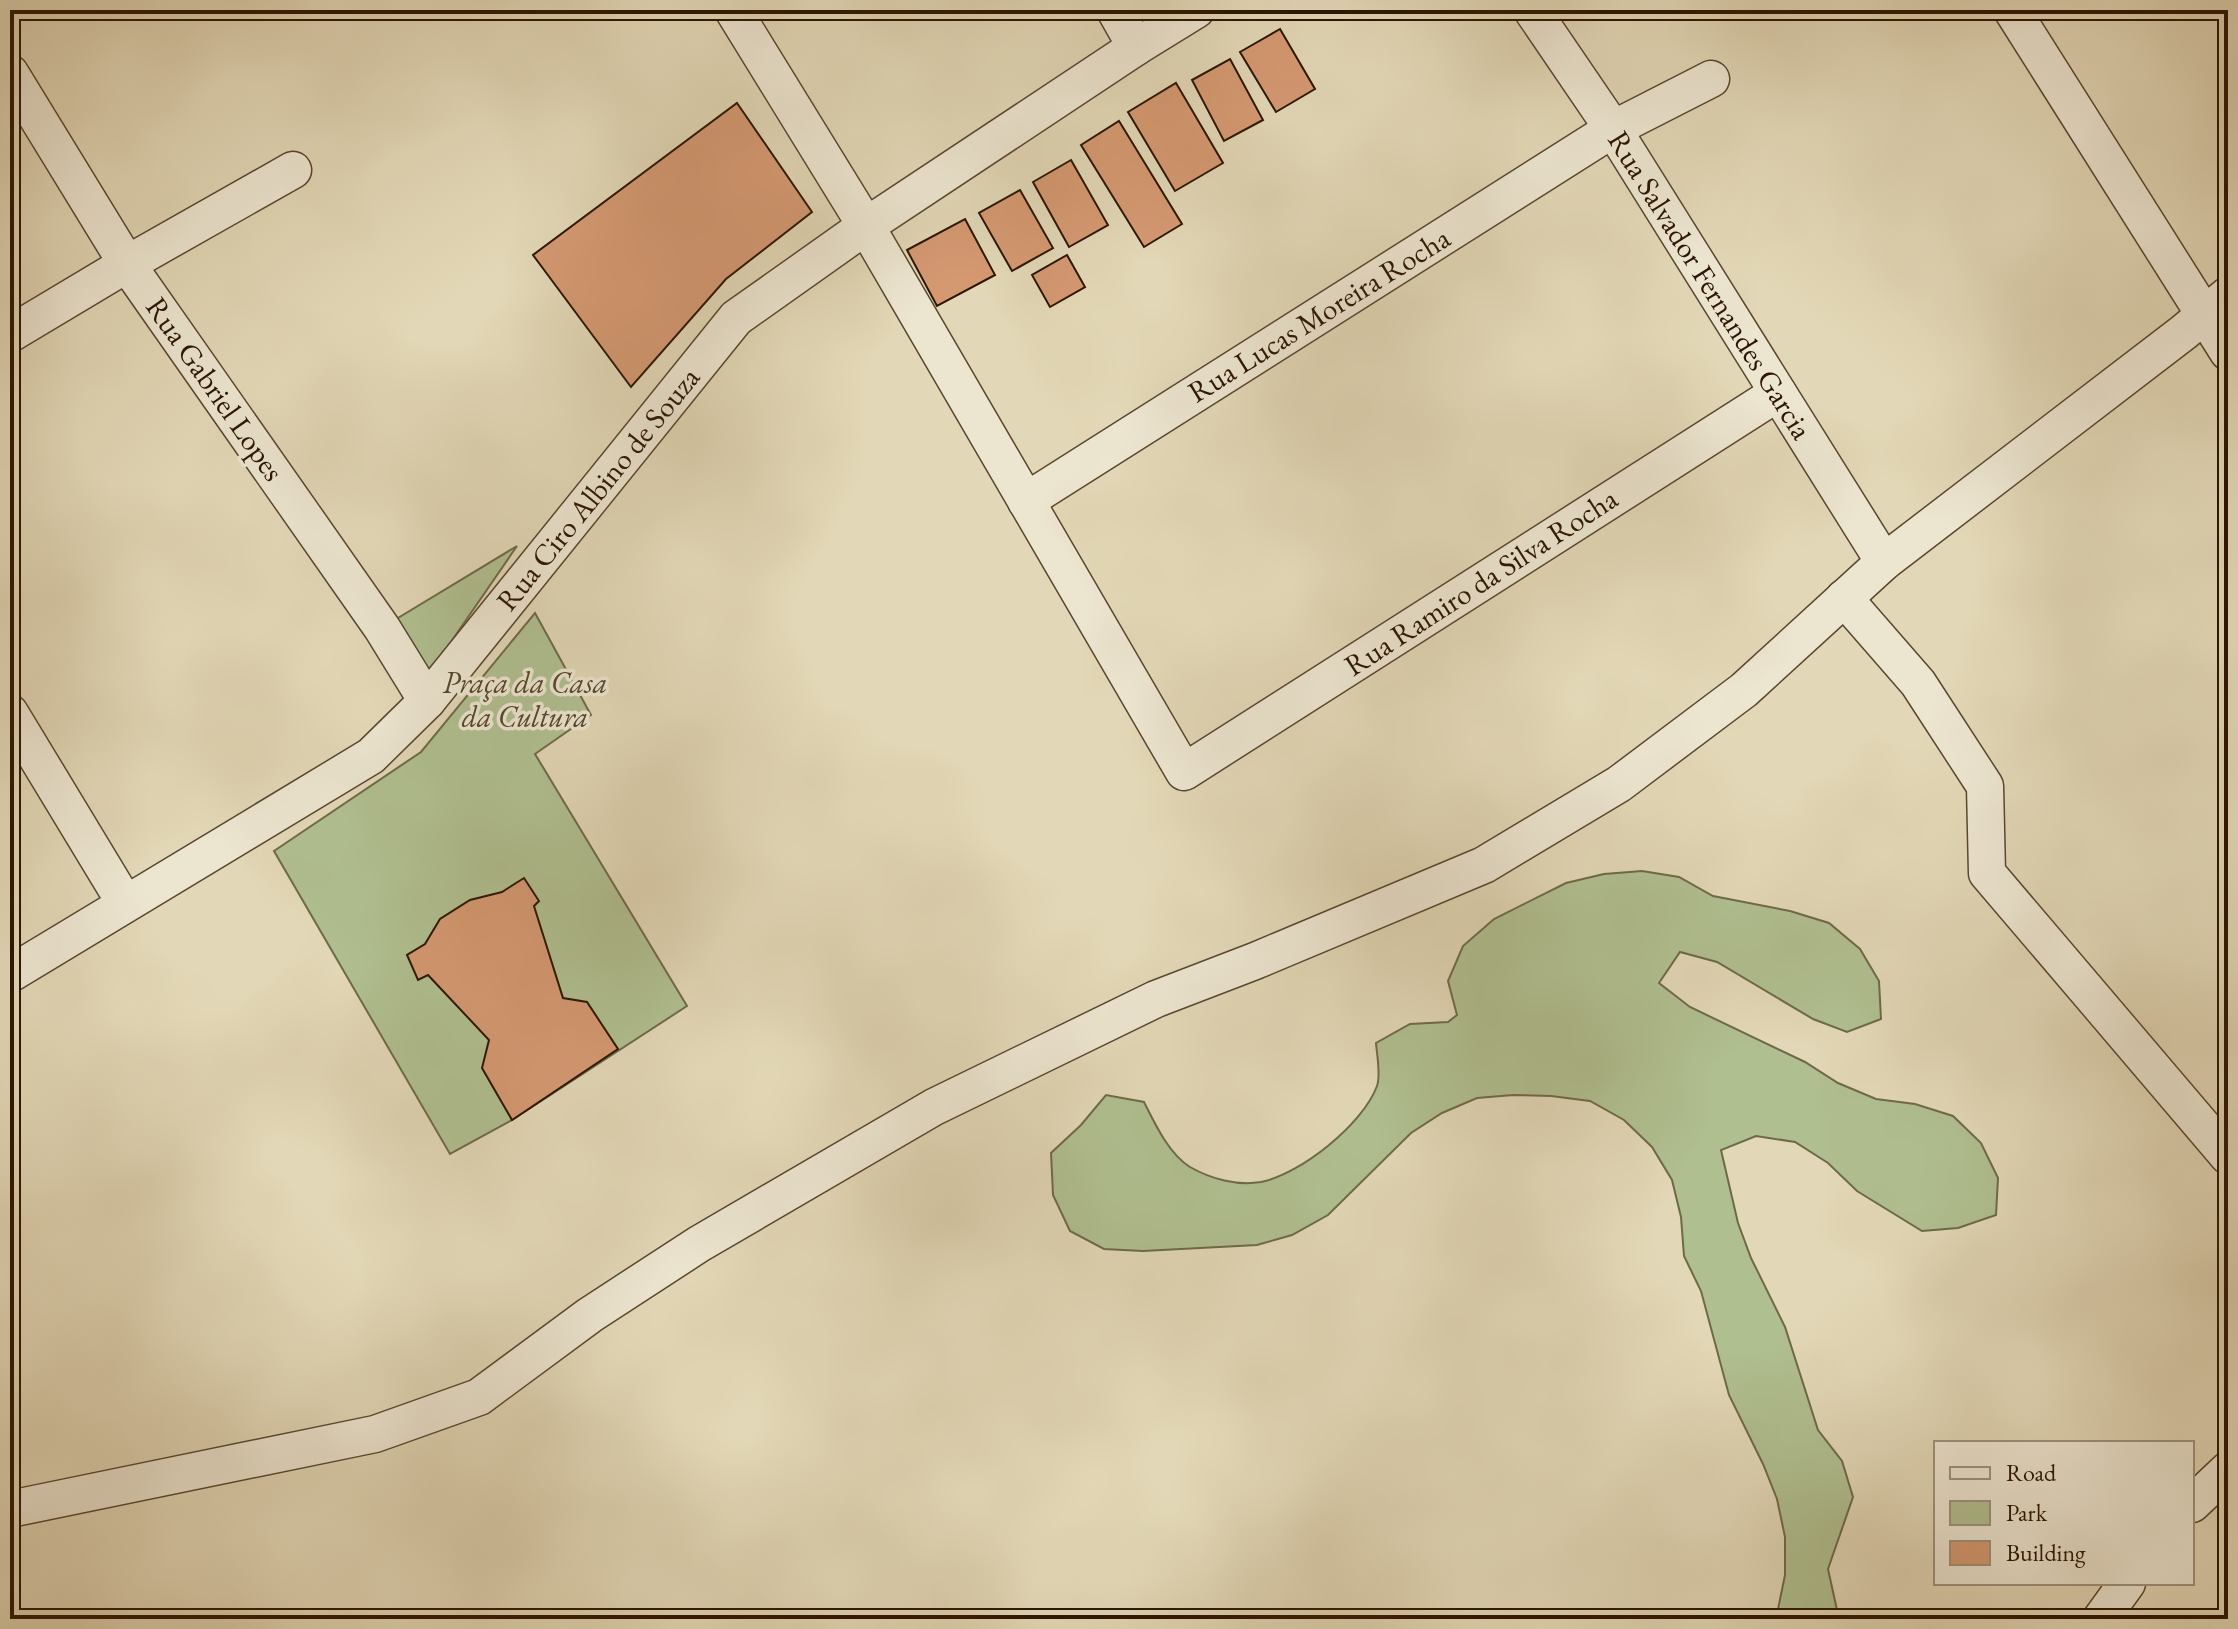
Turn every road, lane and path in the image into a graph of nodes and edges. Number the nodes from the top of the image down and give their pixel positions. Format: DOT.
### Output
graph roads {
  1 [pos="733,10"];
  2 [pos="1115,10"];
  3 [pos="1196,10"];
  4 [pos="1532,10"];
  5 [pos="2012,10"];
  6 [pos="1136,47"];
  7 [pos="10,73"];
  8 [pos="1711,79"];
  9 [pos="1613,129"];
  10 [pos="293,170"];
  11 [pos="866,226"];
  12 [pos="127,264"];
  13 [pos="2216,304"];
  14 [pos="10,334"];
  15 [pos="2228,352"];
  16 [pos="1778,393"];
  17 [pos="1026,501"];
  18 [pos="1884,562"];
  19 [pos="1844,598"];
  20 [pos="427,701"];
  21 [pos="10,713"];
  22 [pos="125,903"];
  23 [pos="10,974"];
  24 [pos="2228,1156"];
  25 [pos="2228,1470"];
  26 [pos="2194,1502"];
  27 [pos="10,1509"];
  28 [pos="2126,1585"];
  29 [pos="2101,1619"];
  1 -- 11 [label="street"];
  2 -- 6 [label="street"];
  3 -- 6 [label="street, Rua Ciro Albino de Souza"];
  4 -- 9 [label="street, Rua Salvador Fernandes Garcia"];
  5 -- 13 [label="street"];
  6 -- 11 [label="street, Rua Ciro Albino de Souza"];
  7 -- 12 [label="street, Rua Gabriel Lopes"];
  8 -- 9 [label="street, Rua Lucas Moreira Rocha"];
  9 -- 16 [label="street, Rua Salvador Fernandes Garcia"];
  9 -- 17 [label="street, Rua Lucas Moreira Rocha"];
  10 -- 12 [label="street"];
  11 -- 17 [label="street"];
  11 -- 20 [label="street, Rua Ciro Albino de Souza"];
  12 -- 14 [label="street"];
  12 -- 20 [label="street, Rua Gabriel Lopes"];
  13 -- 15 [label="street"];
  13 -- 18 [label="street"];
  16 -- 17 [label="street, Rua Ramiro da Silva Rocha"];
  16 -- 18 [label="street, Rua Salvador Fernandes Garcia"];
  18 -- 19 [label="street"];
  19 -- 24 [label="street"];
  19 -- 27 [label="street"];
  20 -- 22 [label="street, Rua Ciro Albino de Souza"];
  21 -- 22 [label="street"];
  22 -- 23 [label="street, Rua Ciro Albino de Souza"];
  25 -- 26 [label="street"];
  28 -- 29 [label="street"];
}
